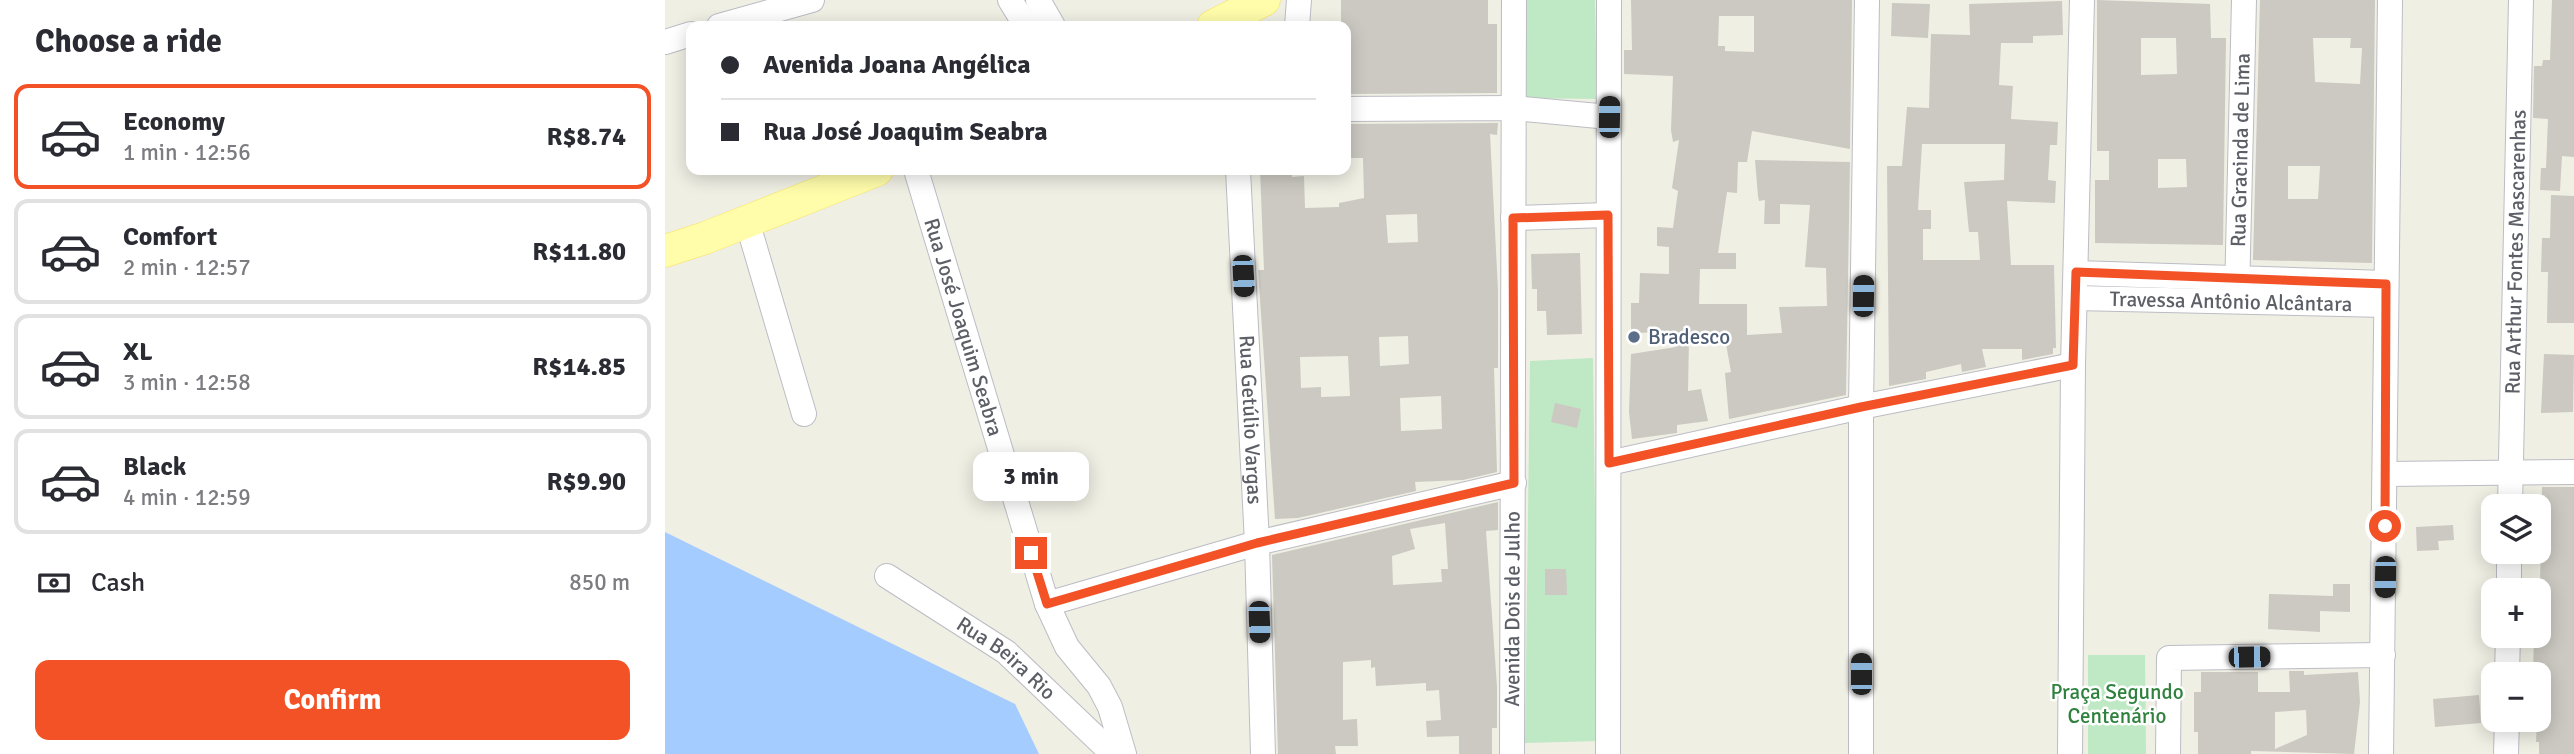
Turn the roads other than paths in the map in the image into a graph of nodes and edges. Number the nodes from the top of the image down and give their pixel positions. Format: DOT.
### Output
graph roads {
  1 [pos="812,0"];
  2 [pos="1010,0"];
  3 [pos="1038,0"];
  4 [pos="1299,0"];
  5 [pos="1514,0"];
  6 [pos="1609,0"];
  7 [pos="1867,0"];
  8 [pos="2082,0"];
  9 [pos="2243,0"];
  10 [pos="2390,0"];
  11 [pos="2521,0"];
  12 [pos="1254,3"];
  13 [pos="737,21"];
  14 [pos="1023,21"];
  15 [pos="1050,21"];
  16 [pos="1222,21"];
  17 [pos="1297,21"];
  18 [pos="686,36"];
  19 [pos="665,42"];
  20 [pos="1514,108"];
  21 [pos="1351,109"];
  22 [pos="1609,117"];
  23 [pos="864,175"];
  24 [pos="918,175"];
  25 [pos="1238,175"];
  26 [pos="1608,215"];
  27 [pos="1513,218"];
  28 [pos="747,221"];
  29 [pos="665,251"];
  30 [pos="2076,272"];
  31 [pos="2237,277"];
  32 [pos="2386,294"];
  33 [pos="2075,298"];
  34 [pos="2236,302"];
  35 [pos="2073,365"];
  36 [pos="1861,407"];
  37 [pos="804,414"];
  38 [pos="1609,463"];
  39 [pos="2511,472"];
  40 [pos="2574,472"];
  41 [pos="2386,474"];
  42 [pos="1514,483"];
  43 [pos="2510,494"];
  44 [pos="1257,543"];
  45 [pos="887,576"];
  46 [pos="1047,604"];
  47 [pos="2383,655"];
  48 [pos="2507,732"];
  49 [pos="1113,754"];
  50 [pos="1124,754"];
  51 [pos="1263,754"];
  52 [pos="1512,754"];
  53 [pos="1608,754"];
  54 [pos="1861,754"];
  55 [pos="2070,754"];
  56 [pos="2168,754"];
  57 [pos="2381,754"];
  58 [pos="2506,754"];
  1 -- 13 [label="street"];
  2 -- 14 [label="street"];
  3 -- 15 [label="street"];
  4 -- 17 [label="street"];
  5 -- 20 [label="street, Avenida Dois de Julho"];
  6 -- 22 [label="street"];
  7 -- 36 [label="street"];
  8 -- 30 [label="street"];
  9 -- 31 [label="street, Rua Gracinda de Lima"];
  10 -- 32 [label="street"];
  11 -- 39 [label="street, Rua Arthur Fontes Mascarenhas"];
  12 -- 16 [label="main road"];
  18 -- 19 [label="street"];
  20 -- 21 [label="street"];
  20 -- 22 [label="street"];
  20 -- 27 [label="street, Avenida Dois de Julho"];
  22 -- 26 [label="street"];
  23 -- 28 [label="main road"];
  24 -- 46 [label="street, Rua José Joaquim Seabra"];
  25 -- 44 [label="street, Rua Getúlio Vargas"];
  26 -- 27 [label="street"];
  26 -- 38 [label="street"];
  27 -- 42 [label="street, Avenida Dois de Julho"];
  28 -- 29 [label="main road"];
  28 -- 37 [label="street"];
  30 -- 31 [label="street, Travessa Antônio Alcântara"];
  30 -- 33 [label="street"];
  31 -- 32 [label="street, Travessa Antônio Alcântara"];
  31 -- 34 [label="street, Rua Gracinda de Lima"];
  32 -- 34 [label="street, Travessa Antônio Alcântara"];
  32 -- 41 [label="street"];
  33 -- 34 [label="street, Travessa Antônio Alcântara"];
  33 -- 35 [label="street"];
  35 -- 36 [label="street"];
  35 -- 55 [label="street"];
  36 -- 38 [label="street"];
  36 -- 54 [label="street"];
  38 -- 53 [label="street"];
  39 -- 40 [label="street"];
  39 -- 41 [label="street"];
  39 -- 43 [label="street, Rua Arthur Fontes Mascarenhas"];
  41 -- 47 [label="street"];
  42 -- 44 [label="street"];
  42 -- 52 [label="street, Avenida Dois de Julho"];
  44 -- 46 [label="street"];
  44 -- 51 [label="street, Rua Getúlio Vargas"];
  45 -- 49 [label="street, Rua Beira Rio"];
  46 -- 50 [label="street, Rua José Joaquim Seabra"];
  47 -- 56 [label="street"];
  47 -- 57 [label="street"];
  48 -- 58 [label="street"];
}
